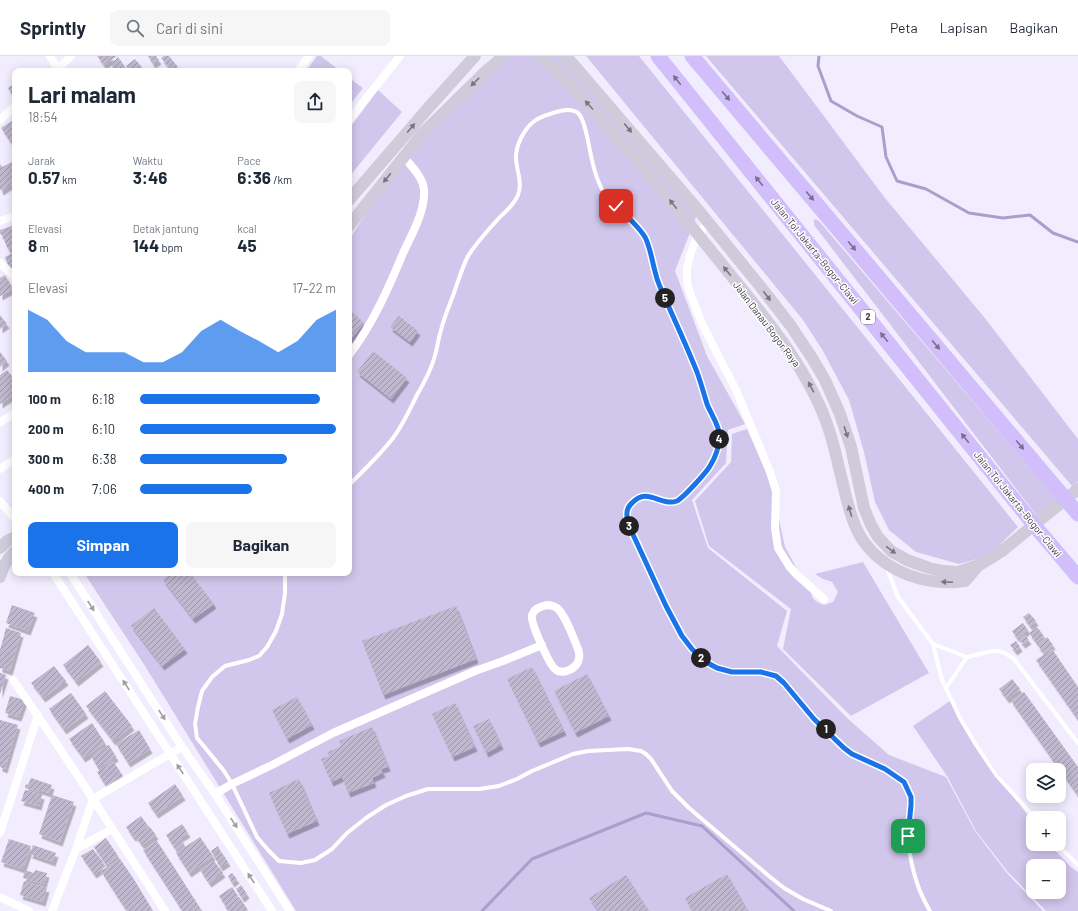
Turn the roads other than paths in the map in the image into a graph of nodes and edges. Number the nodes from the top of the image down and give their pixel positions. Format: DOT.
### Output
graph roads {
  1 [pos="50,56"];
  2 [pos="71,56"];
  3 [pos="309,56"];
  4 [pos="400,56"];
  5 [pos="475,56"];
  6 [pos="504,56"];
  7 [pos="539,56"];
  8 [pos="566,56"];
  9 [pos="658,56"];
  10 [pos="692,56"];
  11 [pos="57,68"];
  12 [pos="60,68"];
  13 [pos="300,68"];
  14 [pos="12,109"];
  15 [pos="352,116"];
  16 [pos="0,120"];
  17 [pos="404,157"];
  18 [pos="352,197"];
  19 [pos="12,217"];
  20 [pos="0,221"];
  21 [pos="352,222"];
  22 [pos="709,223"];
  23 [pos="698,234"];
  24 [pos="0,262"];
  25 [pos="12,274"];
  26 [pos="352,351"];
  27 [pos="12,415"];
  28 [pos="0,422"];
  29 [pos="12,462"];
  30 [pos="0,469"];
  31 [pos="352,482"];
  32 [pos="1078,489"];
  33 [pos="0,501"];
  34 [pos="1078,514"];
  35 [pos="12,515"];
  36 [pos="12,538"];
  37 [pos="0,548"];
  38 [pos="12,554"];
  39 [pos="884,562"];
  40 [pos="979,565"];
  41 [pos="55,576"];
  42 [pos="72,576"];
  43 [pos="286,576"];
  44 [pos="0,577"];
  45 [pos="1078,577"];
  46 [pos="824,599"];
  47 [pos="933,644"];
  48 [pos="542,645"];
  49 [pos="967,657"];
  50 [pos="13,680"];
  51 [pos="946,688"];
  52 [pos="38,715"];
  53 [pos="1078,743"];
  54 [pos="182,747"];
  55 [pos="170,753"];
  56 [pos="232,784"];
  57 [pos="215,794"];
  58 [pos="93,799"];
  59 [pos="1029,811"];
  60 [pos="112,829"];
  61 [pos="0,833"];
  62 [pos="76,849"];
  63 [pos="1064,851"];
  64 [pos="1078,865"];
  65 [pos="0,897"];
  66 [pos="29,911"];
  67 [pos="52,911"];
  68 [pos="164,911"];
  69 [pos="272,911"];
  70 [pos="290,911"];
  71 [pos="831,911"];
  72 [pos="930,911"];
  1 -- 11 [label="street"];
  2 -- 12 [label="street"];
  3 -- 13 [label="street"];
  4 -- 15 [label="street"];
  18 -- 5 [label="street, one-way"];
  6 -- 17 [label="street, one-way"];
  23 -- 7 [label="street, Jalan Danau Bogor Raya, one-way"];
  8 -- 22 [label="street, Jalan Danau Bogor Raya, one-way"];
  45 -- 9 [label="highway, Jalan Tol Jakarta–Bogor–Ciawi / 2, one-way"];
  10 -- 34 [label="highway, one-way"];
  14 -- 16 [label="street"];
  17 -- 21 [label="street, one-way"];
  17 -- 26 [label="street"];
  19 -- 20 [label="street"];
  22 -- 23 [label="street"];
  22 -- 40 [label="street, Jalan Danau Bogor Raya, one-way"];
  39 -- 23 [label="street, Jalan Danau Bogor Raya, one-way"];
  23 -- 46 [label="street"];
  24 -- 25 [label="street"];
  27 -- 28 [label="street"];
  29 -- 30 [label="street"];
  31 -- 72 [label="lane"];
  32 -- 40 [label="street, Jalan Danau Bogor Raya"];
  33 -- 35 [label="street"];
  36 -- 37 [label="street"];
  38 -- 44 [label="street"];
  40 -- 39 [label="street, Jalan Danau Bogor Raya, one-way"];
  39 -- 47 [label="lane"];
  55 -- 41 [label="street, one-way"];
  42 -- 54 [label="street, one-way"];
  43 -- 56 [label="lane"];
  47 -- 49 [label="lane"];
  47 -- 51 [label="lane"];
  48 -- 48 [label="street"];
  48 -- 56 [label="street"];
  49 -- 51 [label="lane"];
  49 -- 53 [label="lane"];
  50 -- 52 [label="street"];
  51 -- 59 [label="lane"];
  52 -- 58 [label="street"];
  52 -- 61 [label="street"];
  54 -- 55 [label="street"];
  54 -- 57 [label="street"];
  55 -- 58 [label="street"];
  69 -- 55 [label="street, one-way"];
  56 -- 57 [label="street"];
  56 -- 71 [label="lane"];
  57 -- 70 [label="street, one-way"];
  58 -- 60 [label="street"];
  58 -- 62 [label="street"];
  60 -- 62 [label="street"];
  60 -- 68 [label="street"];
  62 -- 67 [label="street"];
  63 -- 64 [label="lane"];
  65 -- 66 [label="street"];
}
